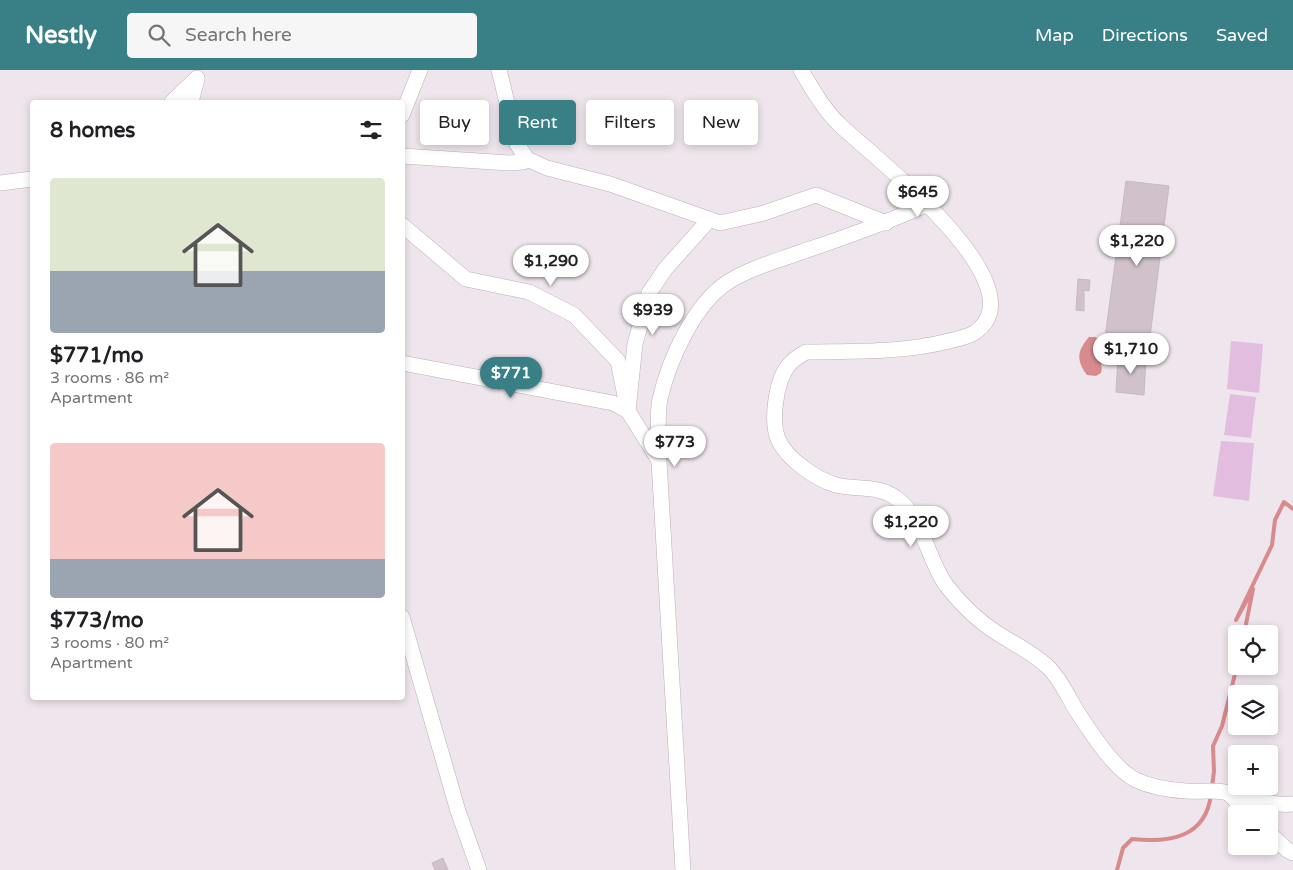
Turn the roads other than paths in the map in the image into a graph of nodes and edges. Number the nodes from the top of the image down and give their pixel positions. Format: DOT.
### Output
graph roads {
  1 [pos="420,70"];
  2 [pos="499,70"];
  3 [pos="801,70"];
  4 [pos="198,74"];
  5 [pos="174,100"];
  6 [pos="192,100"];
  7 [pos="405,108"];
  8 [pos="405,156"];
  9 [pos="527,159"];
  10 [pos="30,178"];
  11 [pos="0,183"];
  12 [pos="926,205"];
  13 [pos="709,220"];
  14 [pos="886,223"];
  15 [pos="405,228"];
  16 [pos="405,364"];
  17 [pos="628,411"];
  18 [pos="660,462"];
  19 [pos="405,628"];
  20 [pos="1227,792"];
  21 [pos="1293,804"];
  22 [pos="1240,805"];
  23 [pos="1278,842"];
  24 [pos="1293,853"];
  25 [pos="479,870"];
  26 [pos="683,870"];
  1 -- 7 [label="street"];
  2 -- 9 [label="street"];
  3 -- 12 [label="street"];
  4 -- 5 [label="street"];
  4 -- 6 [label="street"];
  8 -- 9 [label="street"];
  9 -- 13 [label="street"];
  10 -- 11 [label="street"];
  12 -- 14 [label="street"];
  12 -- 20 [label="street"];
  13 -- 14 [label="street"];
  13 -- 17 [label="street"];
  14 -- 18 [label="street"];
  15 -- 17 [label="street"];
  16 -- 17 [label="street"];
  17 -- 18 [label="street"];
  18 -- 26 [label="street"];
  19 -- 25 [label="street"];
  20 -- 21 [label="street"];
  20 -- 22 [label="street"];
  23 -- 24 [label="street"];
}
